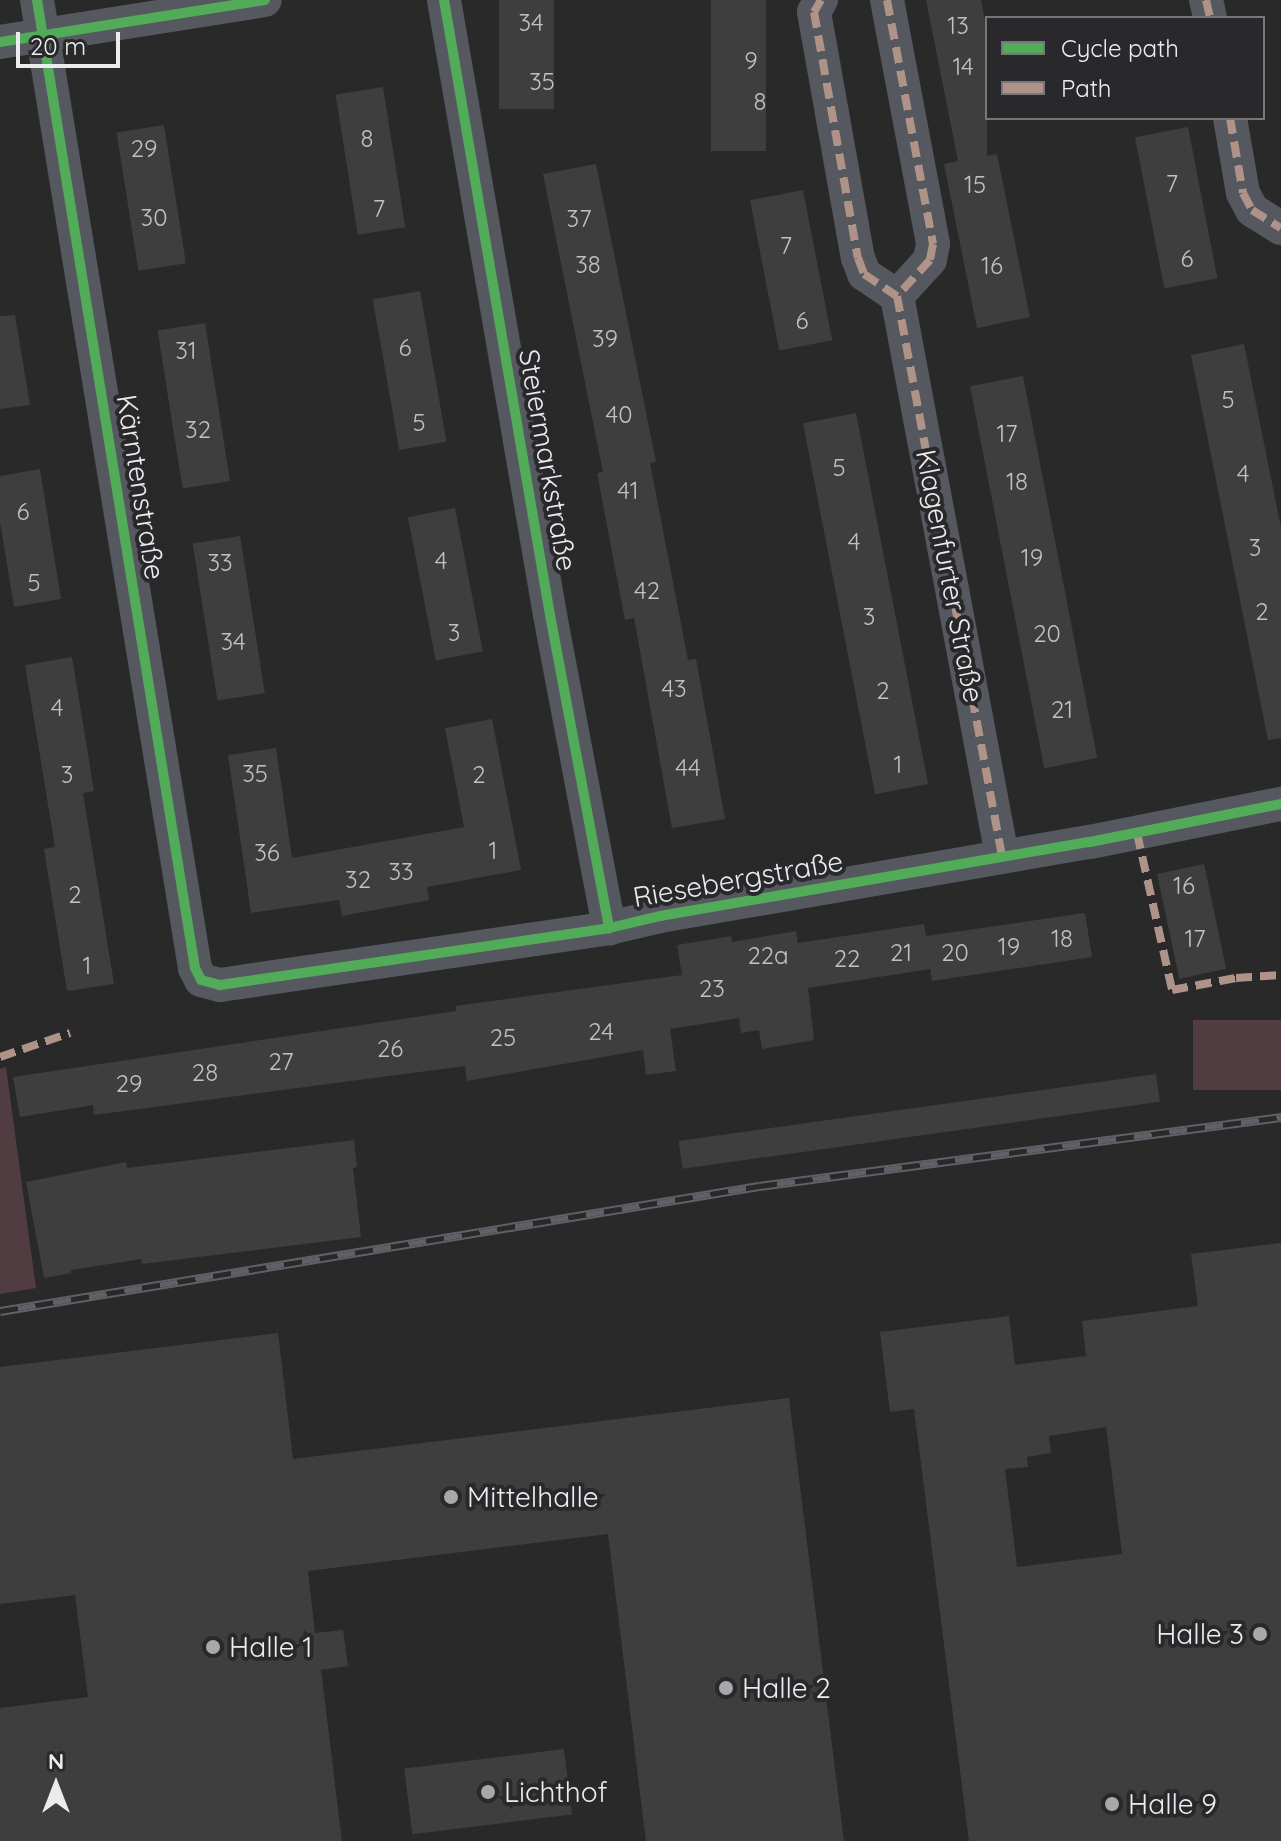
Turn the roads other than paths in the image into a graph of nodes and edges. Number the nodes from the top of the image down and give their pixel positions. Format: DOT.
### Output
graph roads {
  1 [pos="37,0"];
  2 [pos="265,0"];
  3 [pos="444,0"];
  4 [pos="821,0"];
  5 [pos="887,0"];
  6 [pos="43,36"];
  7 [pos="0,42"];
  8 [pos="1230,120"];
  9 [pos="1281,228"];
  10 [pos="897,296"];
  11 [pos="1281,804"];
  12 [pos="1002,856"];
  13 [pos="609,928"];
  14 [pos="201,980"];
  1 -- 6 [label="street, Kärntenstraße"];
  2 -- 6 [label="street"];
  3 -- 13 [label="street, Steiermarkstraße"];
  4 -- 10 [label="street"];
  5 -- 10 [label="street"];
  6 -- 7 [label="street"];
  6 -- 14 [label="street, Kärntenstraße"];
  8 -- 9 [label="street"];
  10 -- 12 [label="street, Klagenfurter Straße"];
  11 -- 12 [label="street, Riesebergstraße"];
  12 -- 13 [label="street, Riesebergstraße"];
  13 -- 14 [label="street, Riesebergstraße"];
}
